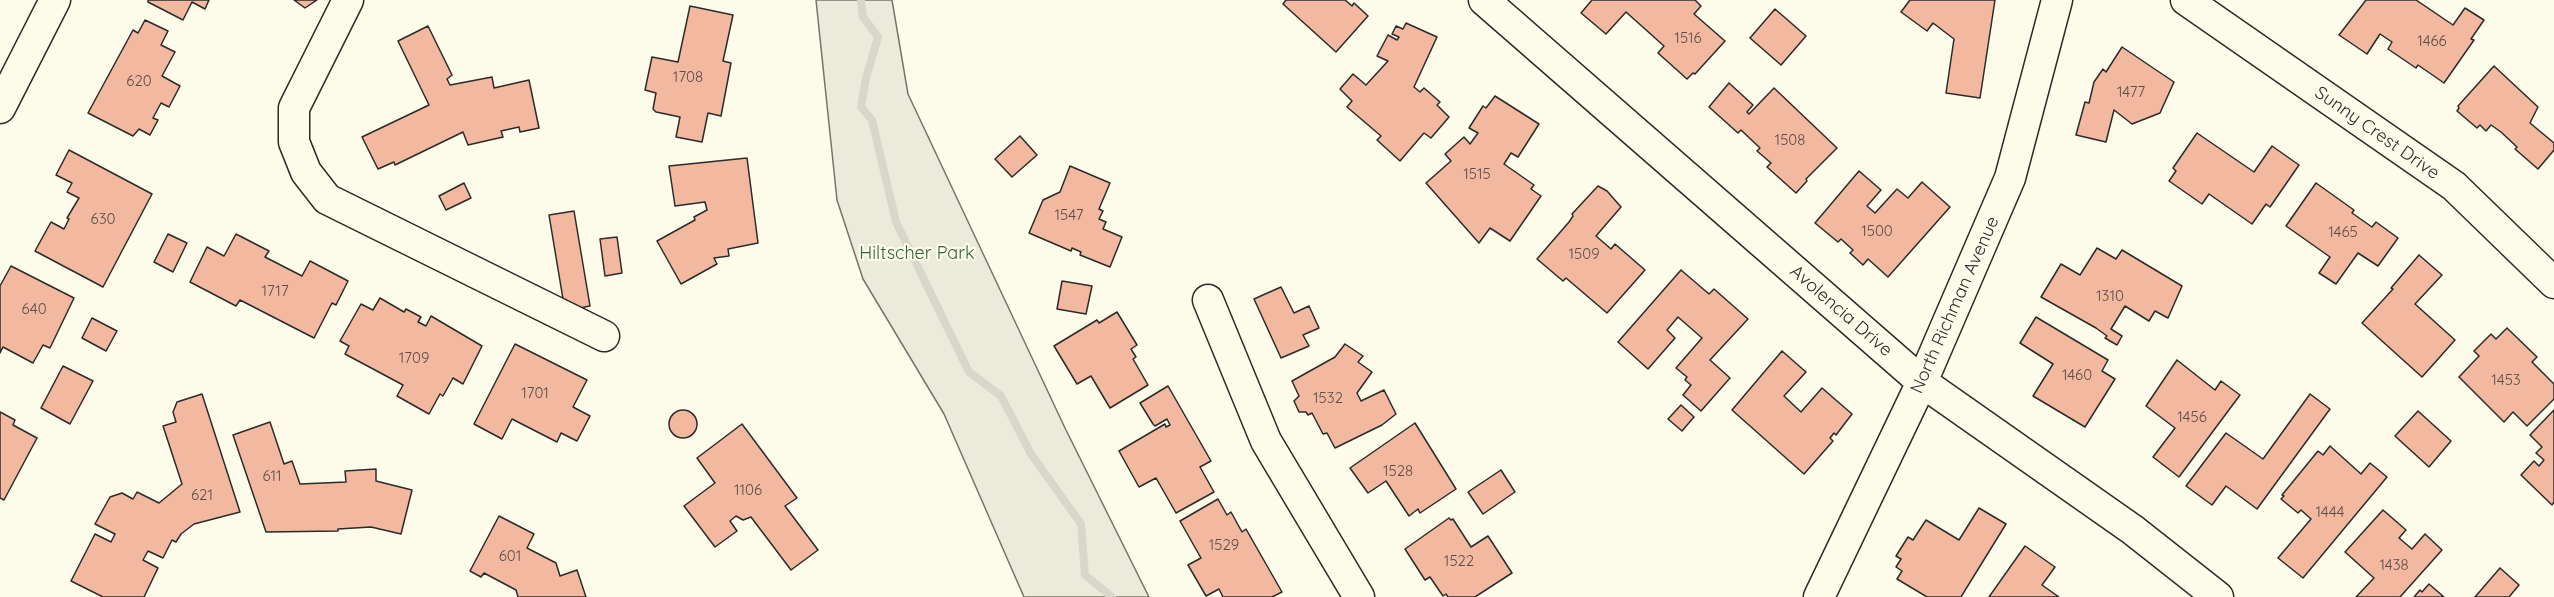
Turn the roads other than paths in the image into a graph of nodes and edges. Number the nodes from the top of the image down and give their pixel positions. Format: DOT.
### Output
graph roads {
  1 [pos="55,0"];
  2 [pos="348,0"];
  3 [pos="1484,0"];
  4 [pos="2057,0"];
  5 [pos="2186,0"];
  6 [pos="0,108"];
  7 [pos="2554,283"];
  8 [pos="1208,300"];
  9 [pos="604,336"];
  10 [pos="1922,382"];
  11 [pos="1359,597"];
  12 [pos="1819,597"];
  13 [pos="2218,597"];
  1 -- 6 [label="street"];
  2 -- 9 [label="street"];
  3 -- 10 [label="street, Avolencia Drive"];
  4 -- 10 [label="street, North Richman Avenue"];
  5 -- 7 [label="street, Sunny Crest Drive"];
  8 -- 11 [label="street"];
  10 -- 12 [label="street, North Richman Avenue"];
  10 -- 13 [label="street, Avolencia Drive"];
}
